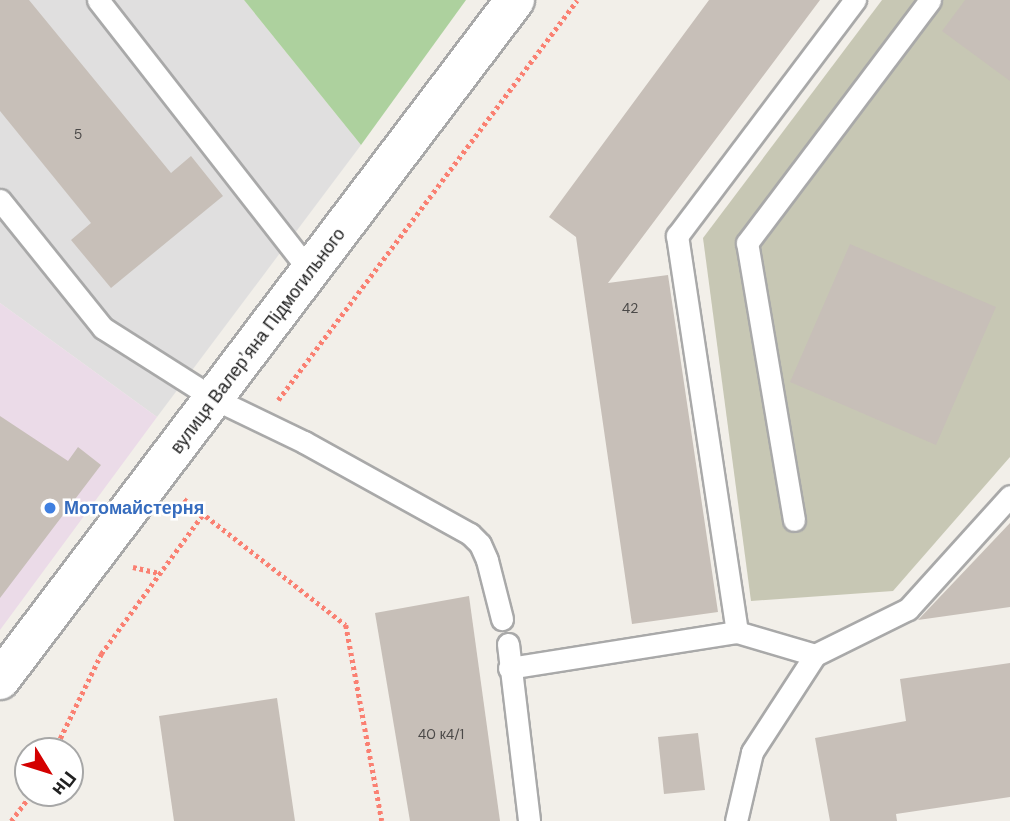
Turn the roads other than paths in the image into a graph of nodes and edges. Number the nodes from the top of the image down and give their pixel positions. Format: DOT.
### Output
graph roads {
  1 [pos="98,0"];
  2 [pos="514,0"];
  3 [pos="855,0"];
  4 [pos="930,0"];
  5 [pos="0,200"];
  6 [pos="310,271"];
  7 [pos="215,399"];
  8 [pos="1010,496"];
  9 [pos="794,520"];
  10 [pos="502,619"];
  11 [pos="737,632"];
  12 [pos="508,644"];
  13 [pos="815,655"];
  14 [pos="509,668"];
  15 [pos="0,680"];
  16 [pos="529,821"];
  17 [pos="736,821"];
  1 -- 6 [label="lane"];
  2 -- 6 [label="street, вулиця Валерʼяна Підмогильного"];
  3 -- 11 [label="lane"];
  4 -- 9 [label="lane"];
  5 -- 7 [label="lane"];
  6 -- 7 [label="street, вулиця Валерʼяна Підмогильного"];
  7 -- 10 [label="lane"];
  7 -- 15 [label="street, вулиця Валерʼяна Підмогильного"];
  8 -- 13 [label="lane"];
  11 -- 13 [label="lane"];
  11 -- 14 [label="lane"];
  12 -- 14 [label="lane"];
  13 -- 17 [label="lane"];
  14 -- 16 [label="lane"];
}
